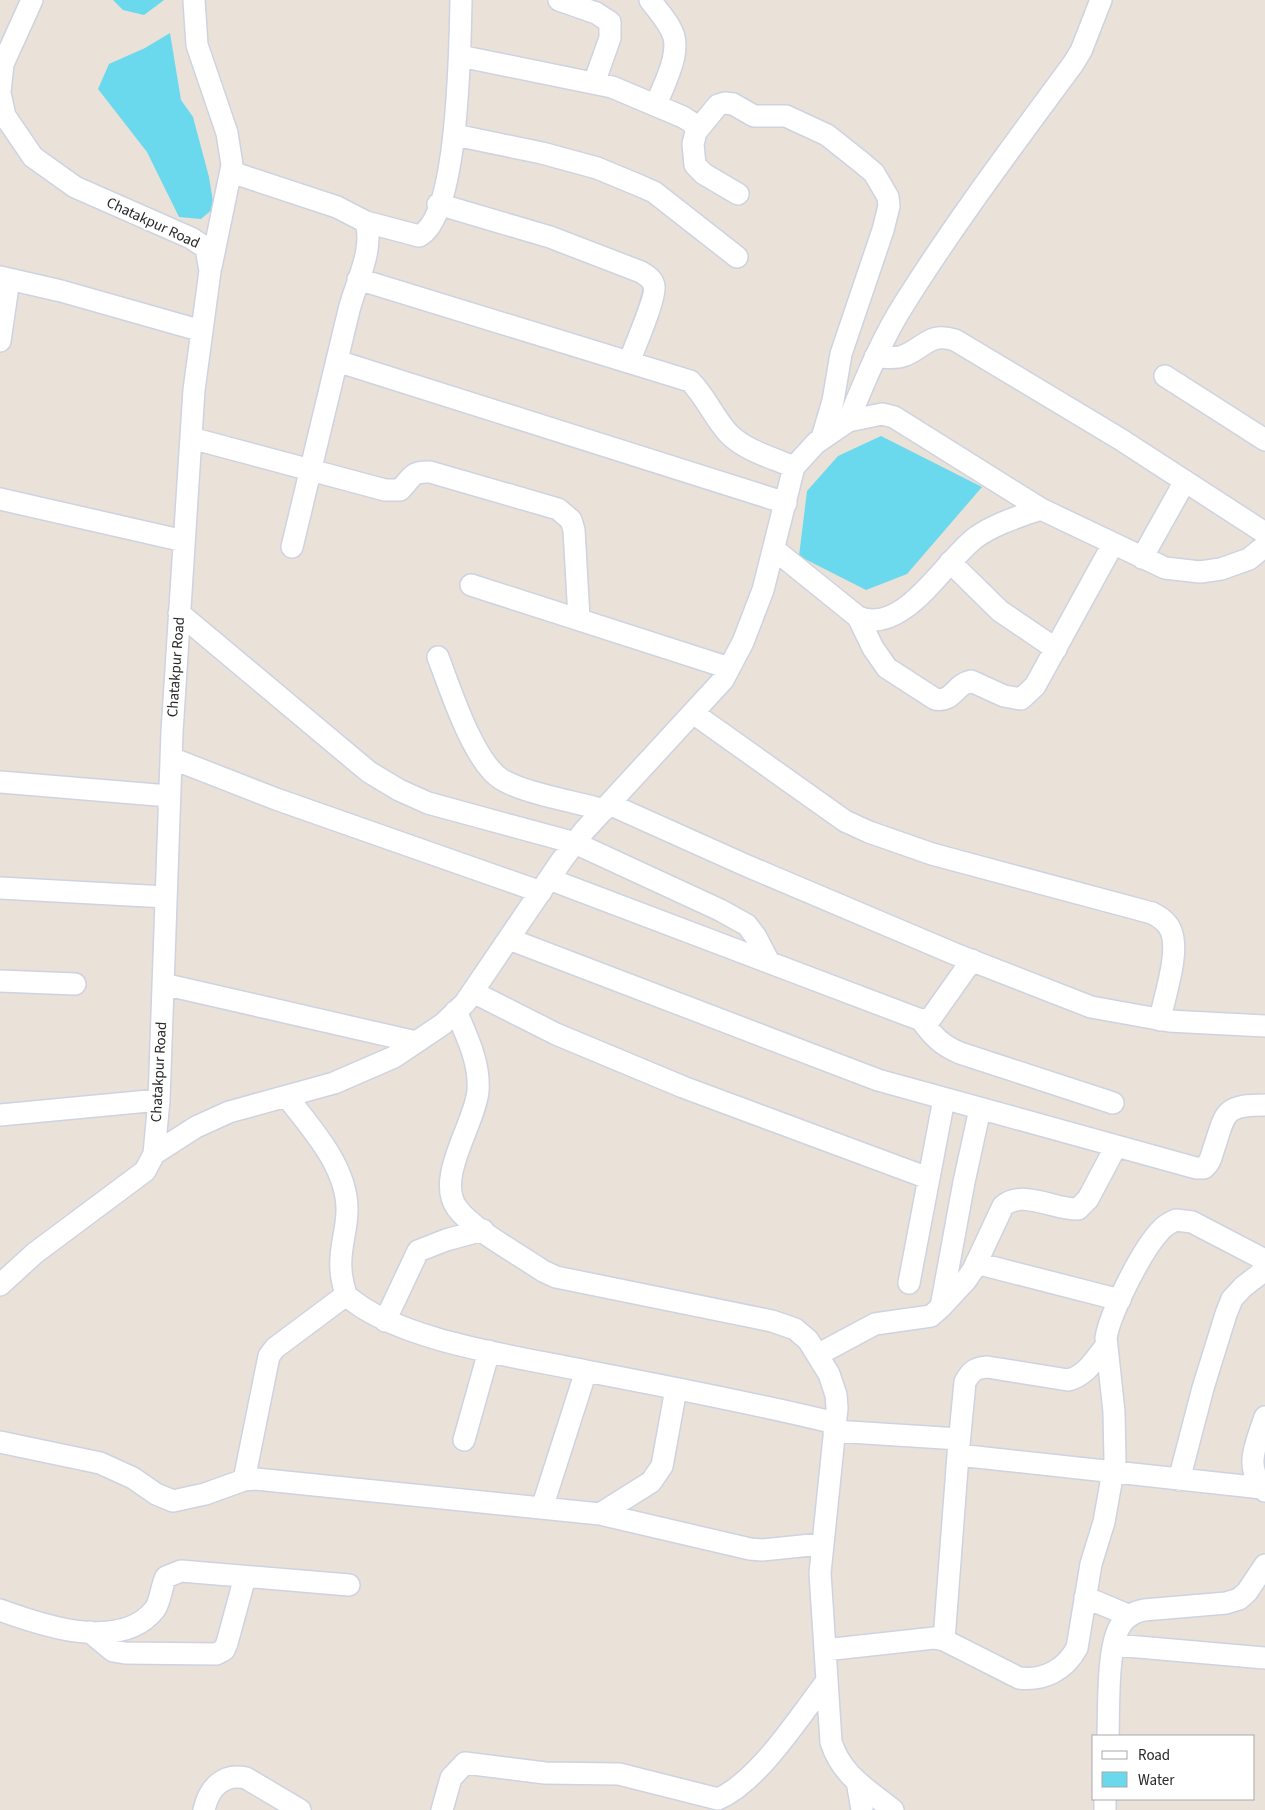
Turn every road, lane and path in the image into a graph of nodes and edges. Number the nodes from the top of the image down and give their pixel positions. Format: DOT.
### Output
graph roads {
  1 [pos="32,0"];
  2 [pos="194,0"];
  3 [pos="461,0"];
  4 [pos="559,0"];
  5 [pos="650,0"];
  6 [pos="1101,0"];
  7 [pos="460,56"];
  8 [pos="594,83"];
  9 [pos="0,92"];
  10 [pos="656,106"];
  11 [pos="696,132"];
  12 [pos="455,135"];
  13 [pos="230,172"];
  14 [pos="738,194"];
  15 [pos="438,204"];
  16 [pos="366,222"];
  17 [pos="737,257"];
  18 [pos="210,271"];
  19 [pos="4,278"];
  20 [pos="358,279"];
  21 [pos="202,331"];
  22 [pos="0,341"];
  23 [pos="875,357"];
  24 [pos="336,361"];
  25 [pos="629,362"];
  26 [pos="1166,376"];
  27 [pos="848,421"];
  28 [pos="191,438"];
  29 [pos="822,438"];
  30 [pos="1265,440"];
  31 [pos="794,467"];
  32 [pos="311,470"];
  33 [pos="1185,481"];
  34 [pos="0,500"];
  35 [pos="786,503"];
  36 [pos="1041,509"];
  37 [pos="1265,533"];
  38 [pos="184,541"];
  39 [pos="1113,544"];
  40 [pos="1265,546"];
  41 [pos="292,547"];
  42 [pos="775,550"];
  43 [pos="1142,558"];
  44 [pos="950,562"];
  45 [pos="471,585"];
  46 [pos="179,613"];
  47 [pos="858,617"];
  48 [pos="579,618"];
  49 [pos="1056,649"];
  50 [pos="438,657"];
  51 [pos="729,668"];
  52 [pos="693,713"];
  53 [pos="171,758"];
  54 [pos="0,782"];
  55 [pos="170,796"];
  56 [pos="606,807"];
  57 [pos="575,843"];
  58 [pos="545,885"];
  59 [pos="0,888"];
  60 [pos="166,897"];
  61 [pos="509,939"];
  62 [pos="972,960"];
  63 [pos="769,962"];
  64 [pos="0,981"];
  65 [pos="75,984"];
  66 [pos="163,984"];
  67 [pos="473,992"];
  68 [pos="456,1011"];
  69 [pos="921,1020"];
  70 [pos="1160,1020"];
  71 [pos="1265,1026"];
  72 [pos="416,1042"];
  73 [pos="287,1097"];
  74 [pos="944,1098"];
  75 [pos="159,1100"];
  76 [pos="1113,1103"];
  77 [pos="1265,1105"];
  78 [pos="980,1109"];
  79 [pos="0,1115"];
  80 [pos="1116,1146"];
  81 [pos="154,1154"];
  82 [pos="928,1178"];
  83 [pos="483,1230"];
  84 [pos="1265,1260"];
  85 [pos="976,1263"];
  86 [pos="1261,1278"];
  87 [pos="1,1281"];
  88 [pos="909,1283"];
  89 [pos="346,1295"];
  90 [pos="1120,1300"];
  91 [pos="941,1307"];
  92 [pos="385,1321"];
  93 [pos="1106,1346"];
  94 [pos="489,1351"];
  95 [pos="819,1354"];
  96 [pos="586,1370"];
  97 [pos="676,1389"];
  98 [pos="1265,1417"];
  99 [pos="835,1427"];
  100 [pos="464,1440"];
  101 [pos="0,1442"];
  102 [pos="958,1447"];
  103 [pos="1113,1471"];
  104 [pos="244,1480"];
  105 [pos="1180,1480"];
  106 [pos="1264,1490"];
  107 [pos="542,1508"];
  108 [pos="600,1514"];
  109 [pos="821,1544"];
  110 [pos="1265,1565"];
  111 [pos="245,1577"];
  112 [pos="349,1586"];
  113 [pos="1085,1597"];
  114 [pos="0,1610"];
  115 [pos="1130,1616"];
  116 [pos="90,1632"];
  117 [pos="944,1640"];
  118 [pos="1115,1645"];
  119 [pos="825,1650"];
  120 [pos="1265,1658"];
  121 [pos="827,1681"];
  122 [pos="1108,1735"];
  123 [pos="858,1782"];
  124 [pos="204,1810"];
  125 [pos="300,1810"];
  126 [pos="442,1810"];
  127 [pos="862,1810"];
  128 [pos="893,1810"];
  1 -- 9 [label="street, Chatakpur Road"];
  2 -- 13 [label="street"];
  3 -- 7 [label="street"];
  4 -- 8 [label="street"];
  5 -- 10 [label="street"];
  6 -- 23 [label="street"];
  7 -- 8 [label="street"];
  7 -- 12 [label="street"];
  8 -- 10 [label="street"];
  9 -- 18 [label="street, Chatakpur Road"];
  10 -- 11 [label="street"];
  11 -- 14 [label="street"];
  11 -- 29 [label="street"];
  12 -- 15 [label="street"];
  12 -- 17 [label="street"];
  13 -- 16 [label="street"];
  13 -- 18 [label="street"];
  15 -- 16 [label="street"];
  15 -- 25 [label="street"];
  16 -- 20 [label="street"];
  18 -- 21 [label="street, Chatakpur Road"];
  19 -- 21 [label="street"];
  19 -- 22 [label="street"];
  20 -- 24 [label="street"];
  20 -- 25 [label="street"];
  21 -- 28 [label="street, Chatakpur Road"];
  23 -- 27 [label="street"];
  23 -- 33 [label="street"];
  24 -- 32 [label="street"];
  24 -- 35 [label="street"];
  25 -- 31 [label="street"];
  26 -- 30 [label="street"];
  27 -- 29 [label="street"];
  27 -- 36 [label="street"];
  28 -- 32 [label="street"];
  28 -- 38 [label="street, Chatakpur Road"];
  29 -- 31 [label="street"];
  31 -- 35 [label="street"];
  32 -- 41 [label="street"];
  32 -- 48 [label="street"];
  33 -- 37 [label="street"];
  33 -- 43 [label="street"];
  34 -- 38 [label="street"];
  35 -- 42 [label="street"];
  36 -- 39 [label="street"];
  36 -- 44 [label="street"];
  38 -- 46 [label="street, Chatakpur Road"];
  39 -- 43 [label="street"];
  39 -- 49 [label="street"];
  40 -- 43 [label="street"];
  42 -- 47 [label="street"];
  42 -- 51 [label="street"];
  44 -- 47 [label="street"];
  44 -- 49 [label="street"];
  45 -- 48 [label="street"];
  46 -- 53 [label="street, Chatakpur Road"];
  46 -- 57 [label="street"];
  47 -- 49 [label="street"];
  48 -- 51 [label="street"];
  50 -- 56 [label="street"];
  51 -- 52 [label="street"];
  52 -- 56 [label="street"];
  52 -- 70 [label="street"];
  53 -- 55 [label="street, Chatakpur Road"];
  53 -- 58 [label="street"];
  54 -- 55 [label="street"];
  55 -- 60 [label="street, Chatakpur Road"];
  56 -- 57 [label="street"];
  56 -- 62 [label="street"];
  57 -- 58 [label="street"];
  57 -- 63 [label="street"];
  58 -- 61 [label="street"];
  58 -- 63 [label="street"];
  59 -- 60 [label="street"];
  60 -- 66 [label="street, Chatakpur Road"];
  61 -- 67 [label="street"];
  61 -- 74 [label="street"];
  62 -- 69 [label="street"];
  62 -- 70 [label="street"];
  63 -- 69 [label="street"];
  64 -- 65 [label="street"];
  66 -- 72 [label="street"];
  66 -- 75 [label="street, Chatakpur Road"];
  67 -- 68 [label="street"];
  67 -- 82 [label="street"];
  68 -- 72 [label="street"];
  68 -- 83 [label="street"];
  69 -- 76 [label="street"];
  70 -- 71 [label="street"];
  72 -- 73 [label="street"];
  73 -- 81 [label="street"];
  73 -- 89 [label="street"];
  74 -- 78 [label="street"];
  74 -- 82 [label="street"];
  75 -- 79 [label="street"];
  75 -- 81 [label="street, Chatakpur Road"];
  77 -- 80 [label="street"];
  78 -- 80 [label="street"];
  78 -- 91 [label="street"];
  80 -- 85 [label="street"];
  81 -- 87 [label="street, Chatakpur Road"];
  82 -- 88 [label="street"];
  83 -- 92 [label="street"];
  83 -- 95 [label="street"];
  84 -- 90 [label="street"];
  85 -- 90 [label="street"];
  85 -- 91 [label="street"];
  86 -- 105 [label="street"];
  89 -- 92 [label="street"];
  89 -- 104 [label="street"];
  90 -- 93 [label="street"];
  91 -- 95 [label="street"];
  92 -- 94 [label="street"];
  93 -- 102 [label="street"];
  93 -- 103 [label="street"];
  94 -- 96 [label="street"];
  94 -- 100 [label="street"];
  95 -- 99 [label="street"];
  96 -- 97 [label="street"];
  96 -- 107 [label="street"];
  97 -- 99 [label="street"];
  97 -- 108 [label="street"];
  98 -- 106 [label="street"];
  99 -- 102 [label="street"];
  99 -- 109 [label="street"];
  101 -- 104 [label="street"];
  102 -- 103 [label="street"];
  102 -- 117 [label="street"];
  103 -- 105 [label="street"];
  103 -- 113 [label="street"];
  104 -- 107 [label="street"];
  105 -- 106 [label="street"];
  107 -- 108 [label="street"];
  108 -- 109 [label="street"];
  109 -- 119 [label="street"];
  110 -- 115 [label="street"];
  111 -- 112 [label="street"];
  111 -- 116 [label="street"];
  111 -- 116 [label="street"];
  113 -- 115 [label="street"];
  113 -- 117 [label="street"];
  114 -- 116 [label="street"];
  115 -- 118 [label="street"];
  117 -- 119 [label="street"];
  118 -- 120 [label="street"];
  118 -- 122 [label="street"];
  119 -- 121 [label="street"];
  121 -- 123 [label="street"];
  121 -- 126 [label="street"];
  123 -- 127 [label="street"];
  123 -- 128 [label="street"];
  124 -- 125 [label="street"];
}
